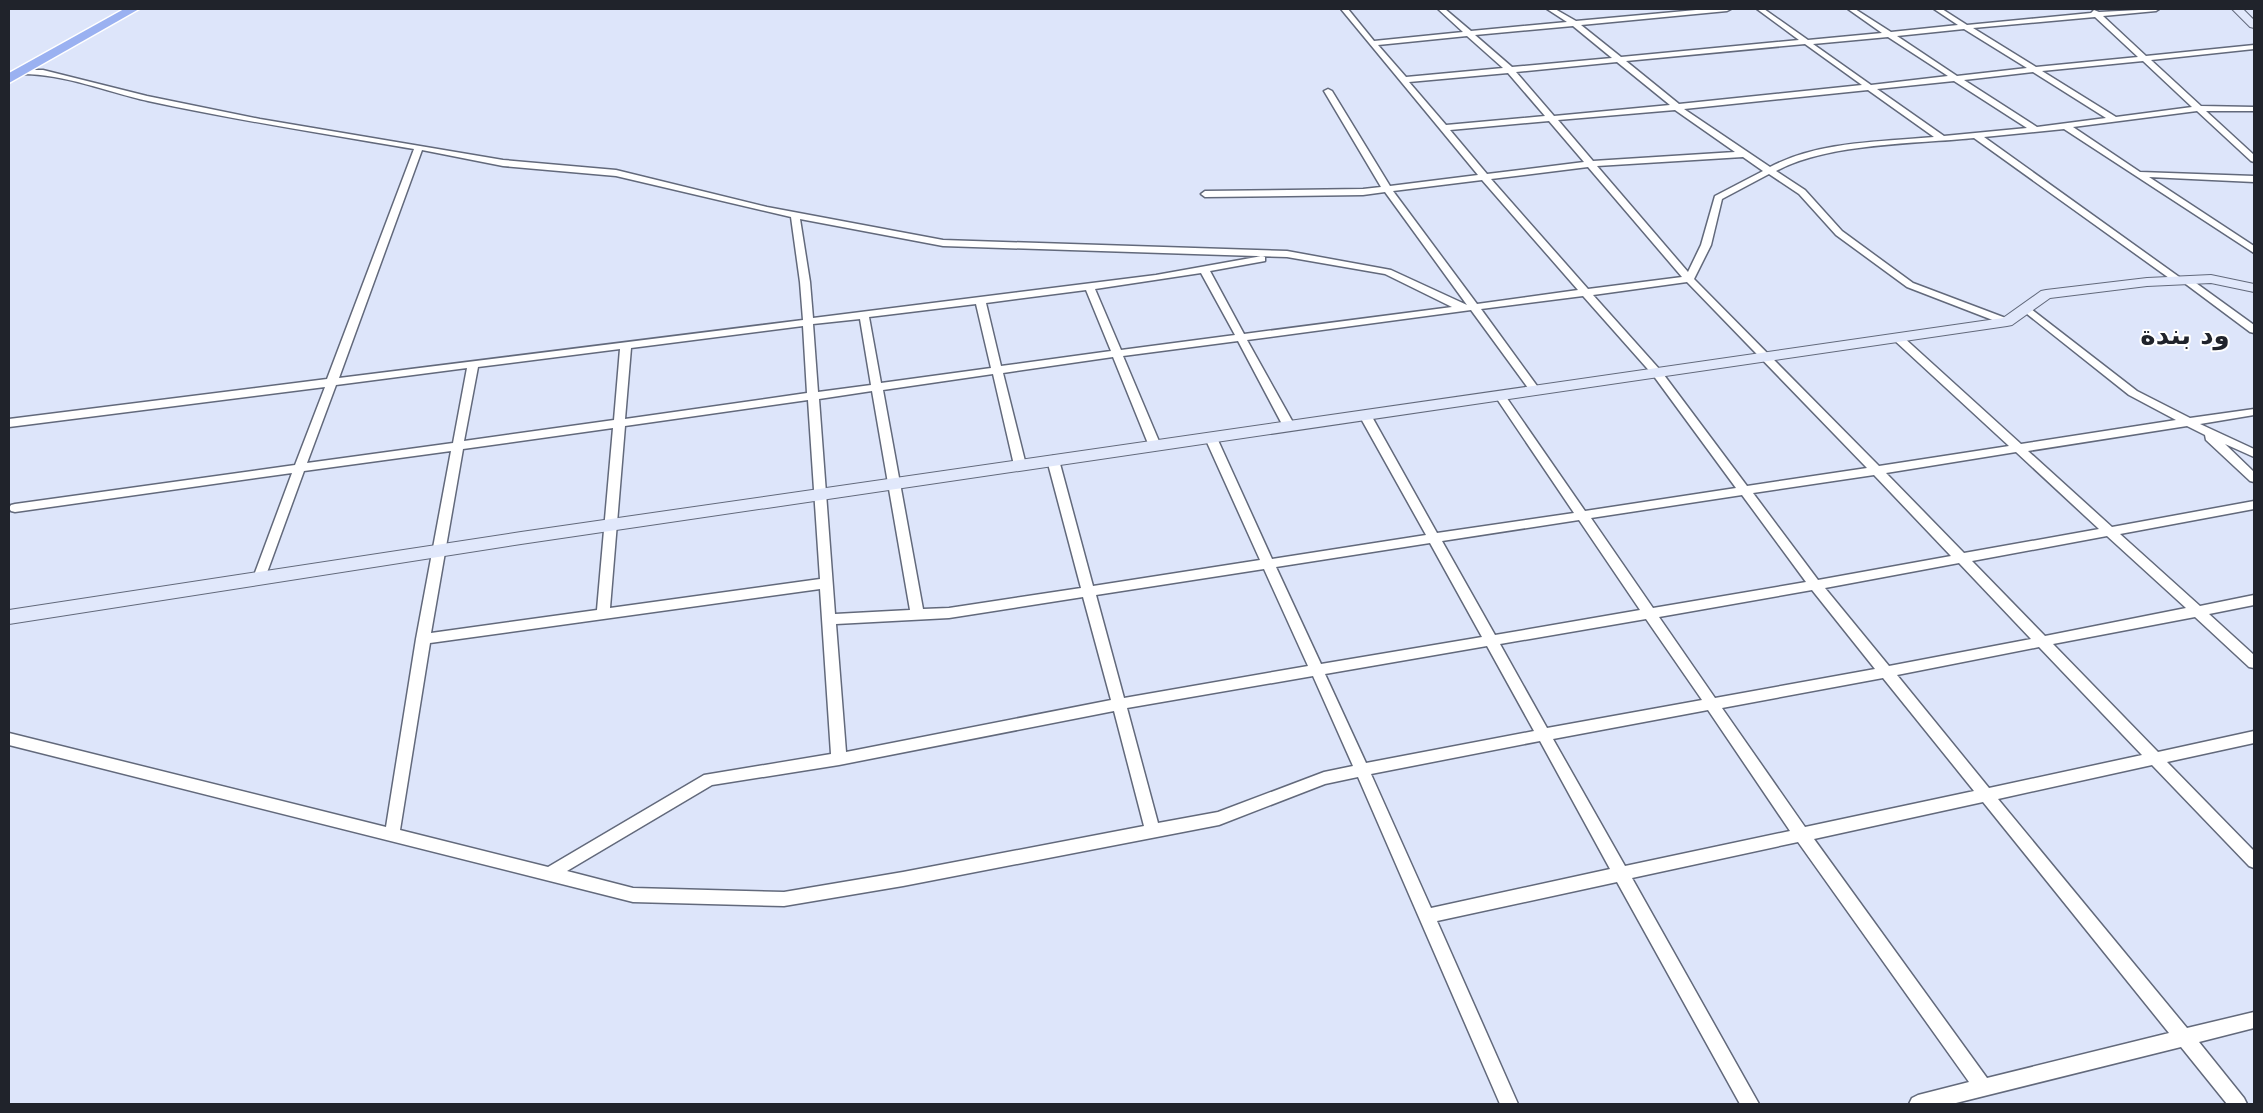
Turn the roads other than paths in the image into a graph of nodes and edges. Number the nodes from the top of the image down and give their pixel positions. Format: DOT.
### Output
graph roads {
  1 [pos="133,9"];
  2 [pos="1344,9"];
  3 [pos="1441,9"];
  4 [pos="1550,9"];
  5 [pos="1727,9"];
  6 [pos="1760,9"];
  7 [pos="1851,9"];
  8 [pos="1937,9"];
  9 [pos="2090,9"];
  10 [pos="2156,9"];
  11 [pos="2237,9"];
  12 [pos="2098,15"];
  13 [pos="1574,23"];
  14 [pos="2254,25"];
  15 [pos="1967,27"];
  16 [pos="1468,33"];
  17 [pos="1890,34"];
  18 [pos="1808,42"];
  19 [pos="1372,43"];
  20 [pos="2254,47"];
  21 [pos="2146,58"];
  22 [pos="1619,60"];
  23 [pos="1510,70"];
  24 [pos="2035,70"];
  25 [pos="22,72"];
  26 [pos="1956,78"];
  27 [pos="9,79"];
  28 [pos="1404,80"];
  29 [pos="1870,87"];
  30 [pos="1328,91"];
  31 [pos="1678,107"];
  32 [pos="2201,108"];
  33 [pos="2254,109"];
  34 [pos="1551,119"];
  35 [pos="2115,120"];
  36 [pos="2064,126"];
  37 [pos="1445,128"];
  38 [pos="2035,130"];
  39 [pos="1975,135"];
  40 [pos="1941,138"];
  41 [pos="419,147"];
  42 [pos="1745,154"];
  43 [pos="2254,159"];
  44 [pos="1590,164"];
  45 [pos="1771,171"];
  46 [pos="2137,174"];
  47 [pos="1486,178"];
  48 [pos="2254,179"];
  49 [pos="1388,189"];
  50 [pos="1205,194"];
  51 [pos="795,216"];
  52 [pos="2254,250"];
  53 [pos="1287,254"];
  54 [pos="1204,269"];
  55 [pos="1688,279"];
  56 [pos="2182,280"];
  57 [pos="1089,286"];
  58 [pos="2254,288"];
  59 [pos="1586,293"];
  60 [pos="980,300"];
  61 [pos="1470,308"];
  62 [pos="2026,308"];
  63 [pos="864,315"];
  64 [pos="807,322"];
  65 [pos="2007,322"];
  66 [pos="2254,330"];
  67 [pos="1241,338"];
  68 [pos="1898,338"];
  69 [pos="626,345"];
  70 [pos="1117,354"];
  71 [pos="1767,357"];
  72 [pos="473,365"];
  73 [pos="997,370"];
  74 [pos="1657,373"];
  75 [pos="332,382"];
  76 [pos="877,387"];
  77 [pos="1536,390"];
  78 [pos="812,396"];
  79 [pos="1500,396"];
  80 [pos="2254,412"];
  81 [pos="1365,415"];
  82 [pos="2188,422"];
  83 [pos="9,423"];
  84 [pos="619,423"];
  85 [pos="1289,426"];
  86 [pos="2201,429"];
  87 [pos="1212,438"];
  88 [pos="458,446"];
  89 [pos="1155,446"];
  90 [pos="2019,448"];
  91 [pos="2254,453"];
  92 [pos="1053,460"];
  93 [pos="1020,465"];
  94 [pos="300,468"];
  95 [pos="1877,470"];
  96 [pos="2254,478"];
  97 [pos="894,484"];
  98 [pos="1744,490"];
  99 [pos="821,494"];
  100 [pos="2254,505"];
  101 [pos="15,508"];
  102 [pos="1582,515"];
  103 [pos="611,525"];
  104 [pos="2110,531"];
  105 [pos="1434,538"];
  106 [pos="438,551"];
  107 [pos="1962,558"];
  108 [pos="1269,564"];
  109 [pos="259,578"];
  110 [pos="827,583"];
  111 [pos="1815,586"];
  112 [pos="1088,592"];
  113 [pos="2254,600"];
  114 [pos="2197,611"];
  115 [pos="603,614"];
  116 [pos="1650,614"];
  117 [pos="917,615"];
  118 [pos="9,616"];
  119 [pos="830,619"];
  120 [pos="424,639"];
  121 [pos="2041,640"];
  122 [pos="1491,641"];
  123 [pos="2254,663"];
  124 [pos="1317,670"];
  125 [pos="1886,672"];
  126 [pos="1712,703"];
  127 [pos="1119,704"];
  128 [pos="1544,734"];
  129 [pos="2254,738"];
  130 [pos="9,739"];
  131 [pos="2155,758"];
  132 [pos="839,759"];
  133 [pos="1362,770"];
  134 [pos="1986,795"];
  135 [pos="1153,831"];
  136 [pos="392,834"];
  137 [pos="1802,835"];
  138 [pos="2254,861"];
  139 [pos="549,874"];
  140 [pos="1621,874"];
  141 [pos="1426,916"];
  142 [pos="2254,1020"];
  143 [pos="2184,1038"];
  144 [pos="1984,1088"];
  145 [pos="1509,1104"];
  146 [pos="1750,1104"];
  147 [pos="1918,1104"];
  148 [pos="2238,1104"];
  1 -- 25 [label="highway"];
  2 -- 19 [label="street"];
  3 -- 16 [label="street"];
  4 -- 13 [label="street"];
  5 -- 13 [label="street"];
  6 -- 18 [label="street"];
  7 -- 17 [label="street"];
  8 -- 15 [label="street"];
  9 -- 12 [label="street"];
  10 -- 12 [label="street"];
  11 -- 14 [label="street"];
  12 -- 15 [label="street"];
  12 -- 21 [label="street"];
  13 -- 16 [label="street"];
  13 -- 22 [label="street"];
  15 -- 17 [label="street"];
  15 -- 24 [label="street"];
  16 -- 19 [label="street"];
  16 -- 23 [label="street"];
  17 -- 18 [label="street"];
  17 -- 26 [label="street"];
  18 -- 22 [label="street"];
  18 -- 29 [label="street"];
  19 -- 28 [label="street"];
  20 -- 21 [label="street"];
  21 -- 24 [label="street"];
  21 -- 32 [label="street"];
  22 -- 23 [label="street"];
  22 -- 31 [label="street"];
  23 -- 28 [label="street"];
  23 -- 34 [label="street"];
  24 -- 26 [label="street"];
  24 -- 35 [label="street"];
  25 -- 27 [label="highway"];
  25 -- 41 [label="street"];
  26 -- 29 [label="street"];
  26 -- 38 [label="street"];
  28 -- 37 [label="street"];
  29 -- 31 [label="street"];
  29 -- 40 [label="street"];
  30 -- 49 [label="street"];
  31 -- 34 [label="street"];
  31 -- 42 [label="street"];
  32 -- 33 [label="street"];
  32 -- 35 [label="street"];
  32 -- 43 [label="street"];
  34 -- 37 [label="street"];
  34 -- 44 [label="street"];
  35 -- 36 [label="street"];
  36 -- 38 [label="street"];
  36 -- 46 [label="street"];
  37 -- 47 [label="street"];
  38 -- 39 [label="street"];
  39 -- 40 [label="street"];
  39 -- 56 [label="street"];
  40 -- 45 [label="street"];
  41 -- 51 [label="street"];
  41 -- 75 [label="street"];
  42 -- 44 [label="street"];
  42 -- 45 [label="street"];
  44 -- 47 [label="street"];
  44 -- 55 [label="street"];
  45 -- 55 [label="street"];
  45 -- 65 [label="street"];
  46 -- 48 [label="street"];
  46 -- 52 [label="street"];
  47 -- 49 [label="street"];
  47 -- 59 [label="street"];
  49 -- 50 [label="street"];
  49 -- 61 [label="street"];
  51 -- 53 [label="street"];
  51 -- 64 [label="street"];
  53 -- 54 [label="street"];
  53 -- 61 [label="street"];
  54 -- 57 [label="street"];
  54 -- 67 [label="street"];
  55 -- 59 [label="street"];
  55 -- 71 [label="street"];
  56 -- 58 [label="street"];
  56 -- 62 [label="street"];
  56 -- 66 [label="street"];
  57 -- 60 [label="street"];
  57 -- 70 [label="street"];
  59 -- 61 [label="street"];
  59 -- 74 [label="street"];
  60 -- 63 [label="street"];
  60 -- 73 [label="street"];
  61 -- 67 [label="street"];
  61 -- 77 [label="street"];
  62 -- 65 [label="street"];
  62 -- 82 [label="street"];
  63 -- 64 [label="street"];
  63 -- 76 [label="street"];
  64 -- 69 [label="street"];
  64 -- 78 [label="street"];
  65 -- 68 [label="street"];
  67 -- 70 [label="street"];
  67 -- 85 [label="street"];
  68 -- 71 [label="street"];
  68 -- 90 [label="street"];
  69 -- 72 [label="street"];
  69 -- 84 [label="street"];
  70 -- 73 [label="street"];
  70 -- 89 [label="street"];
  71 -- 74 [label="street"];
  71 -- 95 [label="street"];
  72 -- 75 [label="street"];
  72 -- 88 [label="street"];
  73 -- 76 [label="street"];
  73 -- 93 [label="street"];
  74 -- 77 [label="street"];
  74 -- 98 [label="street"];
  75 -- 83 [label="street"];
  75 -- 94 [label="street"];
  76 -- 78 [label="street"];
  76 -- 97 [label="street"];
  77 -- 79 [label="street"];
  78 -- 84 [label="street"];
  78 -- 99 [label="street"];
  79 -- 81 [label="street"];
  79 -- 102 [label="street"];
  80 -- 82 [label="street"];
  81 -- 85 [label="street"];
  81 -- 105 [label="street"];
  82 -- 86 [label="street"];
  82 -- 90 [label="street"];
  84 -- 88 [label="street"];
  84 -- 103 [label="street"];
  85 -- 87 [label="street"];
  86 -- 91 [label="street"];
  86 -- 96 [label="street"];
  87 -- 89 [label="street"];
  87 -- 108 [label="street"];
  88 -- 94 [label="street"];
  88 -- 106 [label="street"];
  89 -- 92 [label="street"];
  90 -- 95 [label="street"];
  90 -- 104 [label="street"];
  92 -- 93 [label="street"];
  92 -- 112 [label="street"];
  93 -- 97 [label="street"];
  94 -- 101 [label="street"];
  94 -- 109 [label="street"];
  95 -- 98 [label="street"];
  95 -- 107 [label="street"];
  97 -- 99 [label="street"];
  97 -- 117 [label="street"];
  98 -- 102 [label="street"];
  98 -- 111 [label="street"];
  99 -- 103 [label="street"];
  99 -- 110 [label="street"];
  100 -- 104 [label="street"];
  102 -- 105 [label="street"];
  102 -- 116 [label="street"];
  103 -- 106 [label="street"];
  103 -- 115 [label="street"];
  104 -- 107 [label="street"];
  104 -- 114 [label="street"];
  105 -- 108 [label="street"];
  105 -- 122 [label="street"];
  106 -- 109 [label="street"];
  106 -- 120 [label="street"];
  107 -- 111 [label="street"];
  107 -- 121 [label="street"];
  108 -- 112 [label="street"];
  108 -- 124 [label="street"];
  109 -- 118 [label="street"];
  110 -- 115 [label="street"];
  110 -- 119 [label="street"];
  111 -- 116 [label="street"];
  111 -- 125 [label="street"];
  112 -- 117 [label="street"];
  112 -- 127 [label="street"];
  113 -- 114 [label="street"];
  114 -- 121 [label="street"];
  114 -- 123 [label="street"];
  115 -- 120 [label="street"];
  116 -- 122 [label="street"];
  116 -- 126 [label="street"];
  117 -- 119 [label="street"];
  119 -- 132 [label="street"];
  120 -- 136 [label="street"];
  121 -- 125 [label="street"];
  121 -- 131 [label="street"];
  122 -- 124 [label="street"];
  122 -- 128 [label="street"];
  124 -- 127 [label="street"];
  124 -- 133 [label="street"];
  125 -- 126 [label="street"];
  125 -- 134 [label="street"];
  126 -- 128 [label="street"];
  126 -- 137 [label="street"];
  127 -- 132 [label="street"];
  127 -- 135 [label="street"];
  128 -- 133 [label="street"];
  128 -- 140 [label="street"];
  129 -- 131 [label="street"];
  130 -- 136 [label="street"];
  131 -- 134 [label="street"];
  131 -- 138 [label="street"];
  132 -- 139 [label="street"];
  133 -- 135 [label="street"];
  133 -- 141 [label="street"];
  134 -- 137 [label="street"];
  134 -- 143 [label="street"];
  135 -- 139 [label="street"];
  136 -- 139 [label="street"];
  137 -- 140 [label="street"];
  137 -- 144 [label="street"];
  140 -- 141 [label="street"];
  140 -- 146 [label="street"];
  141 -- 145 [label="street"];
  142 -- 143 [label="street"];
  143 -- 144 [label="street"];
  143 -- 148 [label="street"];
  144 -- 147 [label="street"];
}
